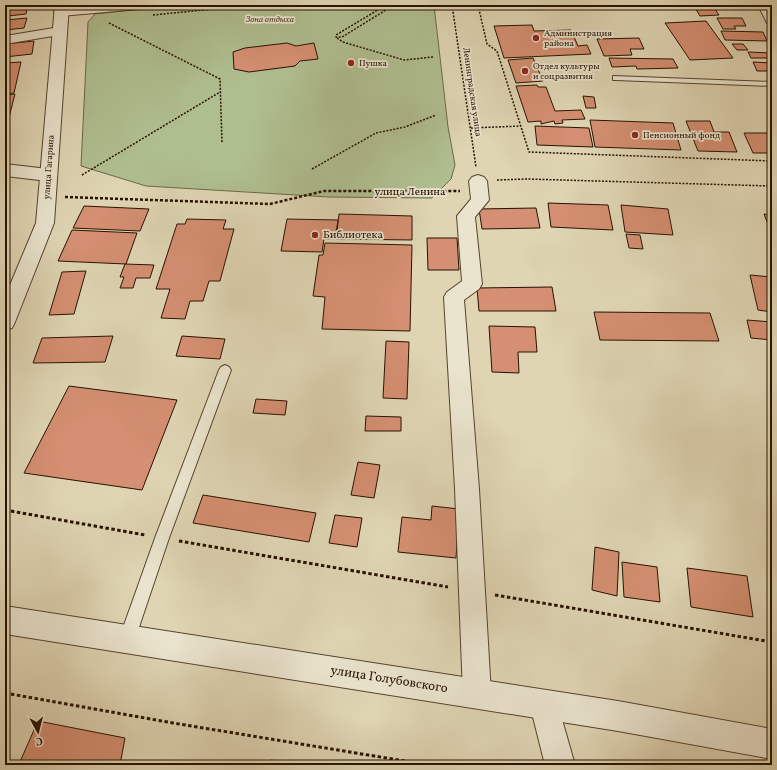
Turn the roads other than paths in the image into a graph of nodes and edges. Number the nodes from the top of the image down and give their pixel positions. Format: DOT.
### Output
graph roads {
  1 [pos="765,5"];
  2 [pos="61,9"];
  3 [pos="143,10"];
  4 [pos="772,20"];
  5 [pos="60,31"];
  6 [pos="5,40"];
  7 [pos="616,78"];
  8 [pos="772,84"];
  9 [pos="5,170"];
  10 [pos="48,175"];
  11 [pos="478,181"];
  12 [pos="5,322"];
  13 [pos="225,370"];
  14 [pos="5,620"];
  15 [pos="127,639"];
  16 [pos="477,694"];
  17 [pos="545,705"];
  18 [pos="772,744"];
  19 [pos="560,765"];
  1 -- 4 [label="street"];
  2 -- 3 [label="street"];
  2 -- 5 [label="street, улица Гагарина"];
  5 -- 6 [label="street"];
  5 -- 10 [label="street, улица Гагарина"];
  7 -- 8 [label="lane"];
  9 -- 10 [label="street"];
  10 -- 12 [label="street, улица Гагарина"];
  11 -- 16 [label="street"];
  13 -- 15 [label="lane"];
  14 -- 15 [label="street, улица Голубовского"];
  15 -- 16 [label="street, улица Голубовского"];
  16 -- 17 [label="street, улица Голубовского"];
  17 -- 18 [label="street, улица Голубовского"];
  17 -- 19 [label="street"];
}
